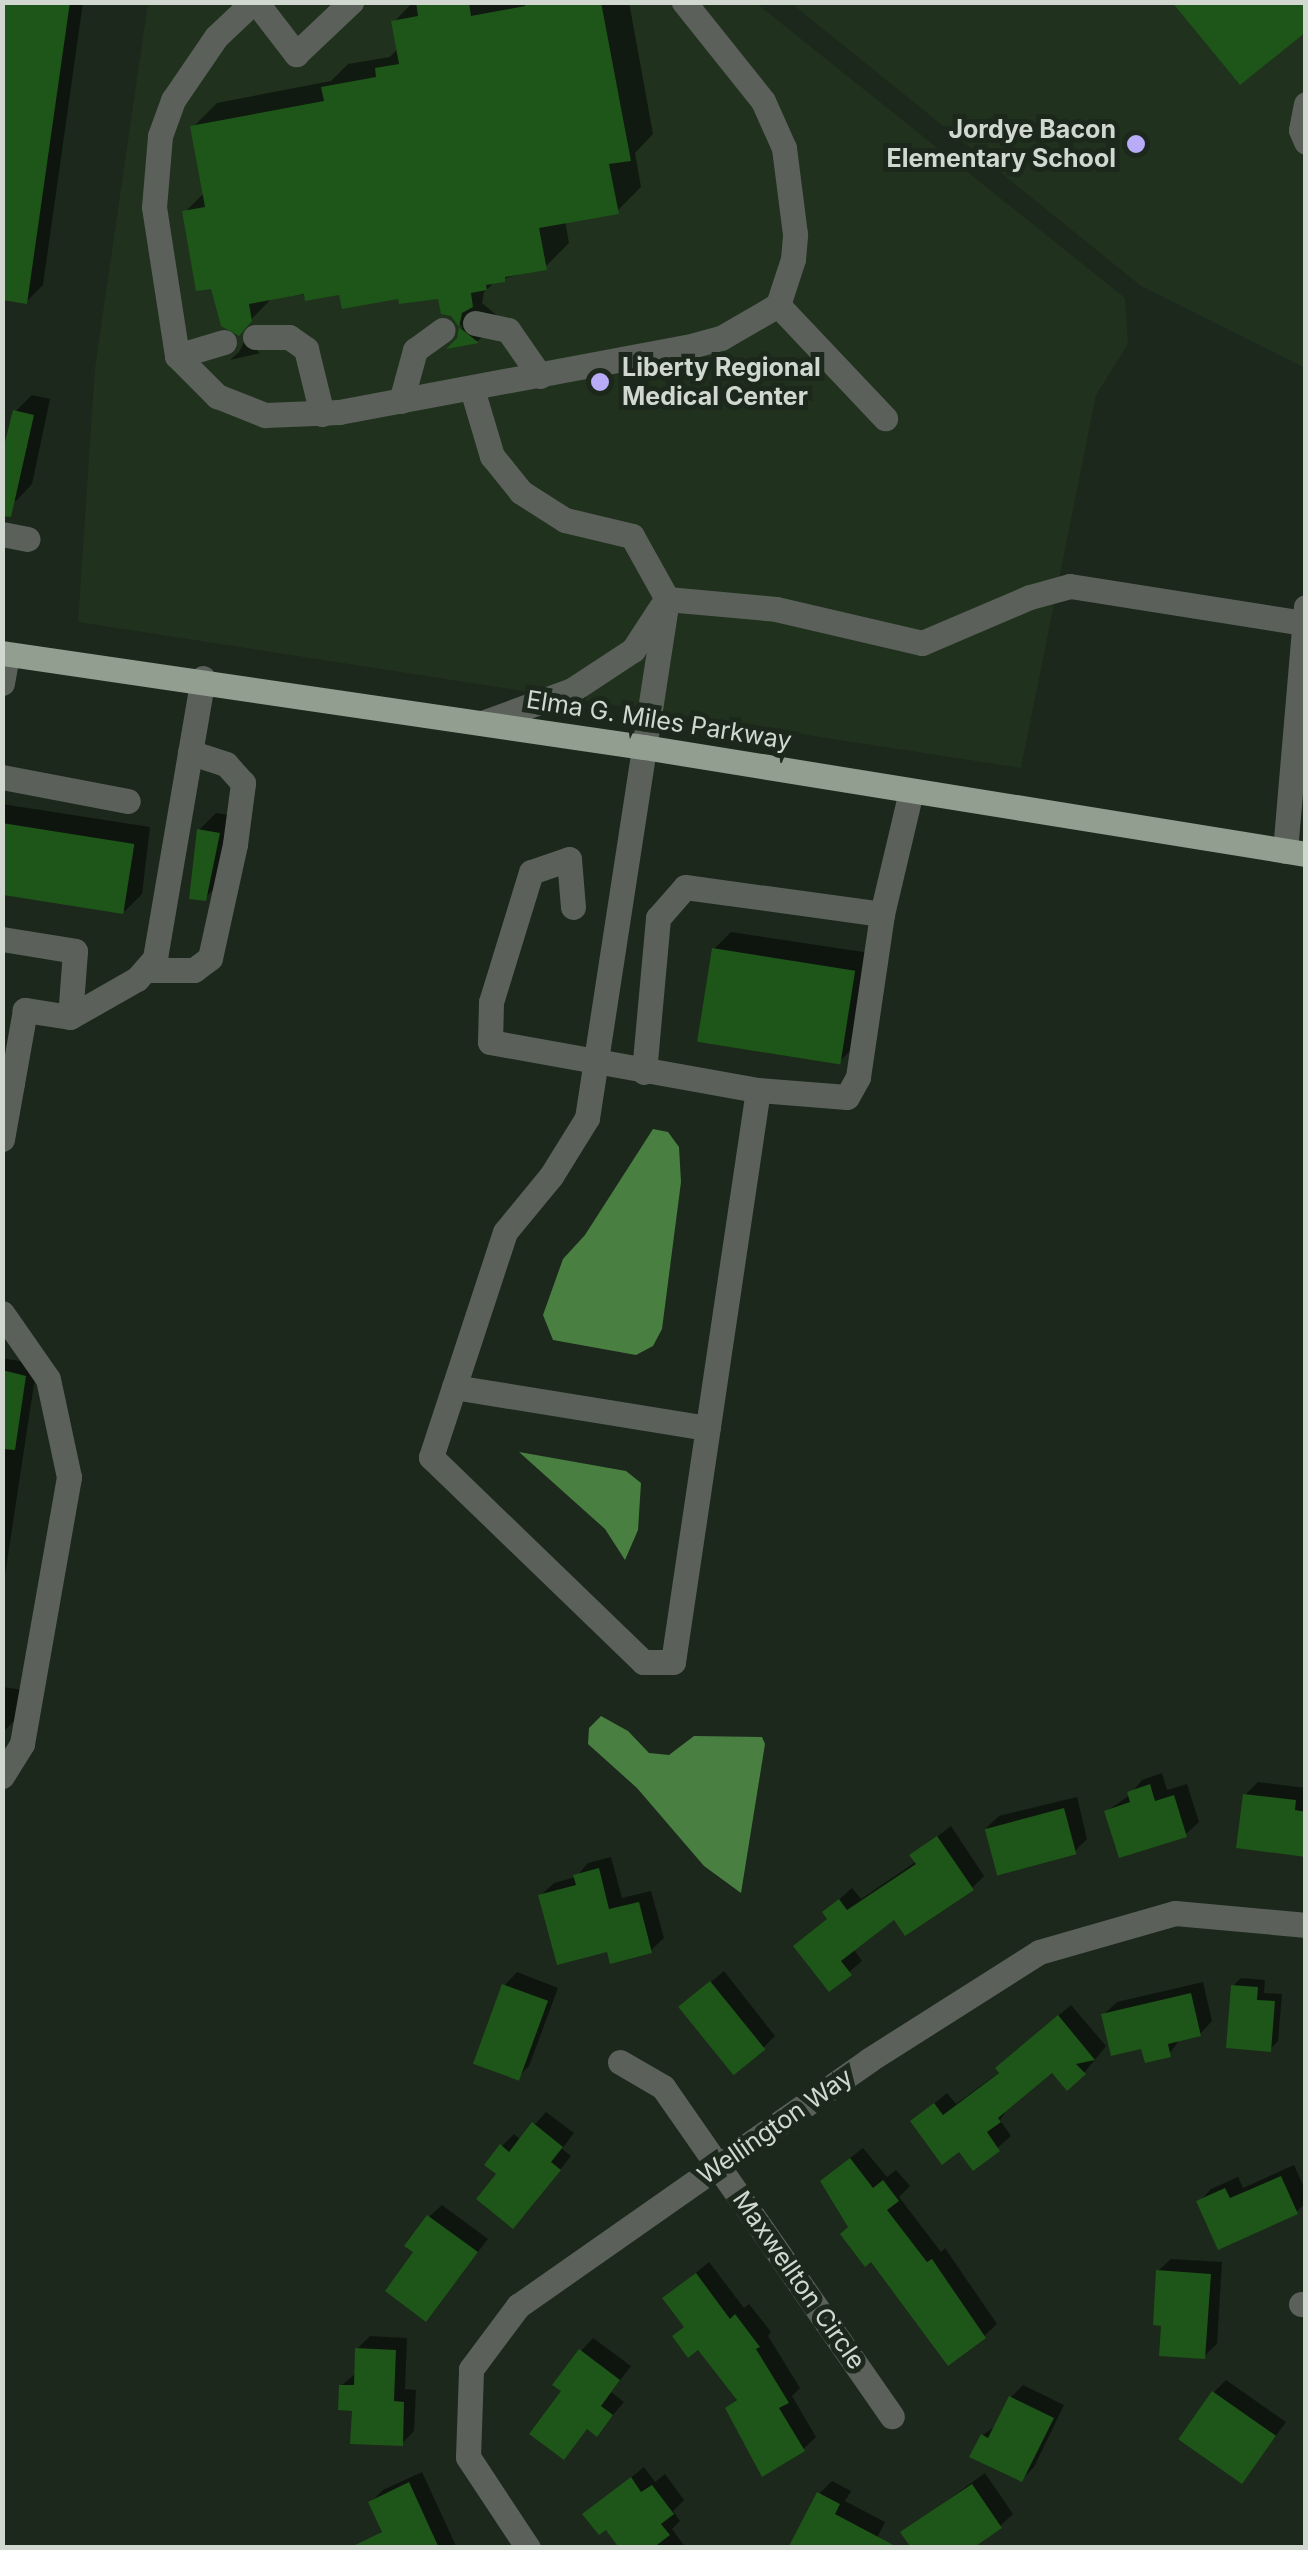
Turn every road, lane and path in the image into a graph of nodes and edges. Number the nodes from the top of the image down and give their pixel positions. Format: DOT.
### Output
graph roads {
  1 [pos="254,2"];
  2 [pos="351,2"];
  3 [pos="684,2"];
  4 [pos="1306,104"];
  5 [pos="1306,142"];
  6 [pos="778,305"];
  7 [pos="476,322"];
  8 [pos="443,330"];
  9 [pos="256,337"];
  10 [pos="224,342"];
  11 [pos="176,356"];
  12 [pos="540,376"];
  13 [pos="472,389"];
  14 [pos="401,401"];
  15 [pos="322,414"];
  16 [pos="885,418"];
  17 [pos="2,534"];
  18 [pos="28,539"];
  19 [pos="667,598"];
  20 [pos="1304,615"];
  21 [pos="5,653"];
  22 [pos="203,678"];
  23 [pos="2,683"];
  24 [pos="482,723"];
  25 [pos="644,747"];
  26 [pos="190,752"];
  27 [pos="2,777"];
  28 [pos="911,791"];
  29 [pos="128,801"];
  30 [pos="1295,853"];
  31 [pos="574,907"];
  32 [pos="882,914"];
  33 [pos="2,940"];
  34 [pos="145,970"];
  35 [pos="70,1016"];
  36 [pos="596,1064"];
  37 [pos="644,1072"];
  38 [pos="7,1082"];
  39 [pos="758,1090"];
  40 [pos="2,1138"];
  41 [pos="2,1313"];
  42 [pos="454,1387"];
  43 [pos="708,1428"];
  44 [pos="2,1776"];
  45 [pos="1306,1926"];
  46 [pos="620,2062"];
  47 [pos="719,2165"];
  48 [pos="892,2416"];
  49 [pos="528,2548"];
  1 -- 2 [label="street"];
  1 -- 11 [label="street"];
  3 -- 6 [label="street"];
  4 -- 5 [label="street"];
  6 -- 12 [label="street"];
  6 -- 16 [label="street"];
  7 -- 12 [label="street"];
  8 -- 14 [label="street"];
  9 -- 15 [label="street"];
  10 -- 11 [label="street"];
  11 -- 15 [label="street"];
  12 -- 13 [label="street"];
  13 -- 14 [label="street"];
  13 -- 19 [label="street"];
  14 -- 15 [label="street"];
  17 -- 18 [label="street"];
  19 -- 20 [label="street"];
  19 -- 24 [label="street"];
  19 -- 25 [label="street"];
  20 -- 30 [label="street"];
  21 -- 22 [label="main road, Elma G. Miles Parkway"];
  21 -- 23 [label="street"];
  22 -- 24 [label="main road, Elma G. Miles Parkway"];
  22 -- 26 [label="street"];
  24 -- 25 [label="main road, Elma G. Miles Parkway"];
  25 -- 28 [label="main road, Elma G. Miles Parkway"];
  25 -- 36 [label="street"];
  26 -- 34 [label="street"];
  26 -- 34 [label="street"];
  27 -- 29 [label="street"];
  28 -- 30 [label="main road, Elma G. Miles Parkway"];
  28 -- 32 [label="street"];
  31 -- 36 [label="street"];
  32 -- 37 [label="street"];
  32 -- 39 [label="street"];
  33 -- 35 [label="street"];
  34 -- 35 [label="street"];
  35 -- 38 [label="street"];
  36 -- 37 [label="street"];
  36 -- 42 [label="street"];
  37 -- 39 [label="street"];
  38 -- 40 [label="street"];
  39 -- 43 [label="street"];
  41 -- 44 [label="street"];
  42 -- 43 [label="street"];
  42 -- 43 [label="street"];
  45 -- 47 [label="street, Wellington Way"];
  46 -- 47 [label="street, Maxwellton Circle"];
  47 -- 48 [label="street, Maxwellton Circle"];
  47 -- 49 [label="street, Wellington Way"];
}
